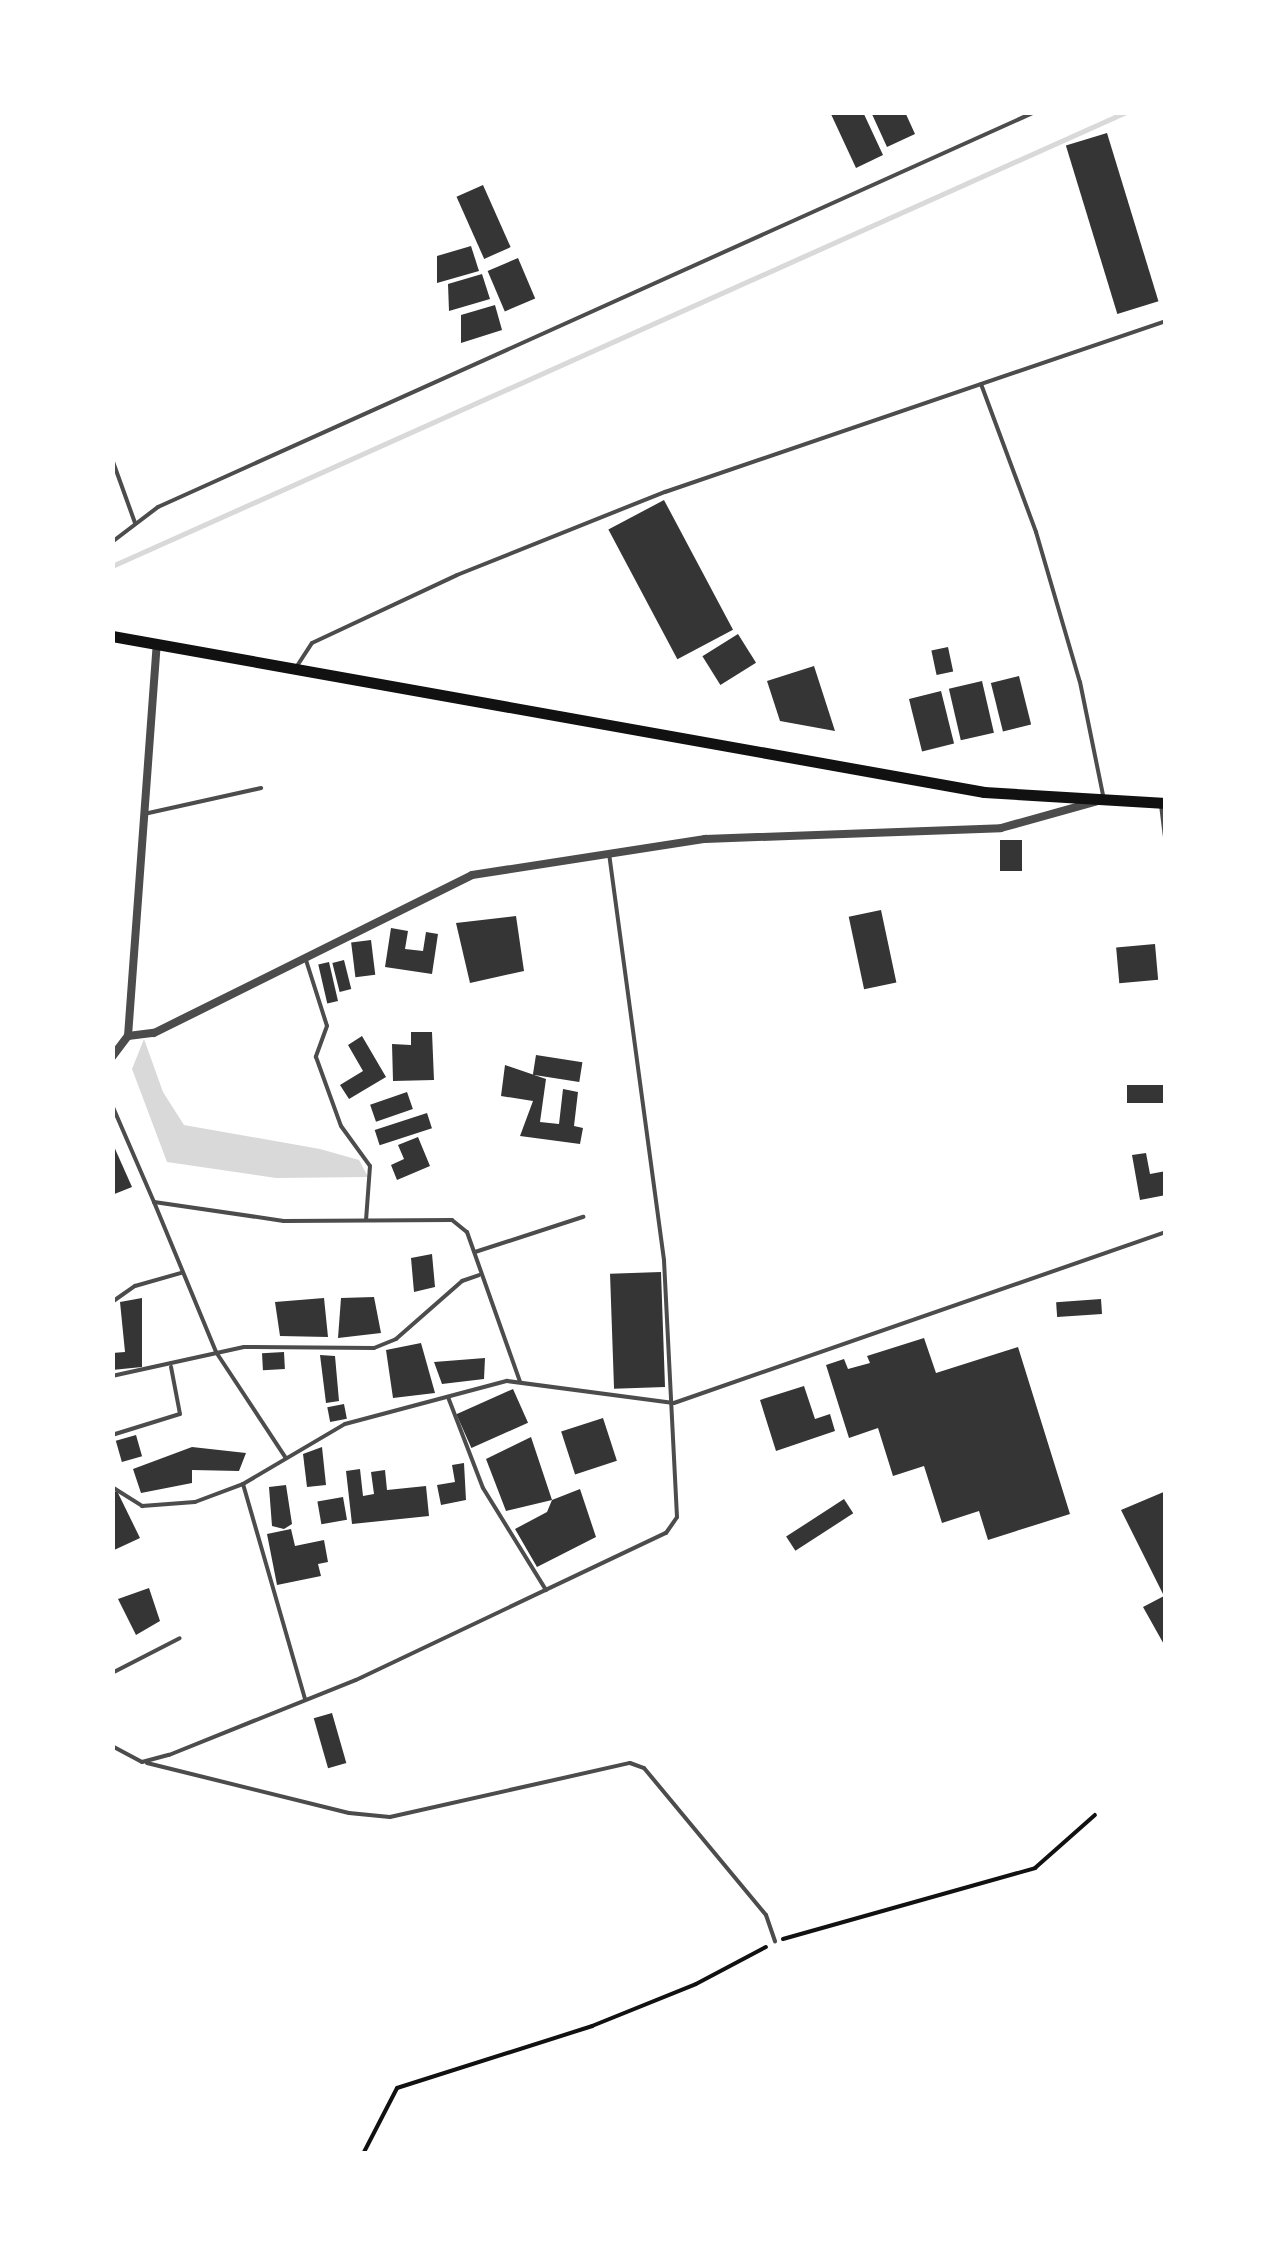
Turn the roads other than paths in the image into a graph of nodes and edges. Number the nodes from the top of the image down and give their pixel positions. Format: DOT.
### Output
graph roads {
  1 [pos="1034,112"];
  2 [pos="1166,320"];
  3 [pos="981,384"];
  4 [pos="112,459"];
  5 [pos="134,523"];
  6 [pos="112,542"];
  7 [pos="112,636"];
  8 [pos="157,644"];
  9 [pos="294,670"];
  10 [pos="261,788"];
  11 [pos="1104,800"];
  12 [pos="1163,803"];
  13 [pos="144,814"];
  14 [pos="1166,845"];
  15 [pos="609,853"];
  16 [pos="305,956"];
  17 [pos="128,1036"];
  18 [pos="112,1058"];
  19 [pos="112,1105"];
  20 [pos="154,1202"];
  21 [pos="583,1217"];
  22 [pos="366,1220"];
  23 [pos="1166,1232"];
  24 [pos="475,1252"];
  25 [pos="182,1273"];
  26 [pos="480,1274"];
  27 [pos="112,1302"];
  28 [pos="216,1352"];
  29 [pos="171,1367"];
  30 [pos="112,1376"];
  31 [pos="520,1382"];
  32 [pos="448,1397"];
  33 [pos="674,1403"];
  34 [pos="112,1435"];
  35 [pos="287,1458"];
  36 [pos="243,1484"];
  37 [pos="112,1487"];
  38 [pos="546,1590"];
  39 [pos="180,1638"];
  40 [pos="112,1673"];
  41 [pos="305,1699"];
  42 [pos="112,1746"];
  43 [pos="142,1762"];
  44 [pos="775,1942"];
  1 -- 5 [label="lane"];
  2 -- 3 [label="lane"];
  3 -- 9 [label="lane"];
  3 -- 11 [label="lane"];
  4 -- 5 [label="lane"];
  5 -- 6 [label="lane"];
  7 -- 8 [label="main road"];
  8 -- 9 [label="main road"];
  8 -- 13 [label="street"];
  9 -- 11 [label="main road"];
  10 -- 13 [label="lane"];
  11 -- 12 [label="main road"];
  11 -- 15 [label="street"];
  12 -- 14 [label="lane"];
  13 -- 17 [label="street"];
  15 -- 16 [label="street"];
  15 -- 33 [label="lane"];
  16 -- 17 [label="street"];
  16 -- 22 [label="lane"];
  17 -- 18 [label="street"];
  19 -- 20 [label="lane"];
  20 -- 22 [label="lane"];
  20 -- 25 [label="lane"];
  21 -- 24 [label="lane"];
  22 -- 24 [label="lane"];
  23 -- 33 [label="lane"];
  24 -- 26 [label="lane"];
  25 -- 27 [label="lane"];
  25 -- 28 [label="lane"];
  26 -- 28 [label="lane"];
  26 -- 31 [label="lane"];
  28 -- 29 [label="lane"];
  28 -- 35 [label="lane"];
  29 -- 30 [label="lane"];
  29 -- 34 [label="lane"];
  31 -- 32 [label="lane"];
  31 -- 33 [label="lane"];
  32 -- 35 [label="lane"];
  32 -- 38 [label="lane"];
  33 -- 38 [label="lane"];
  35 -- 36 [label="lane"];
  36 -- 37 [label="lane"];
  36 -- 41 [label="lane"];
  38 -- 41 [label="lane"];
  39 -- 40 [label="lane"];
  41 -- 43 [label="lane"];
  42 -- 43 [label="lane"];
  43 -- 44 [label="lane"];
}
